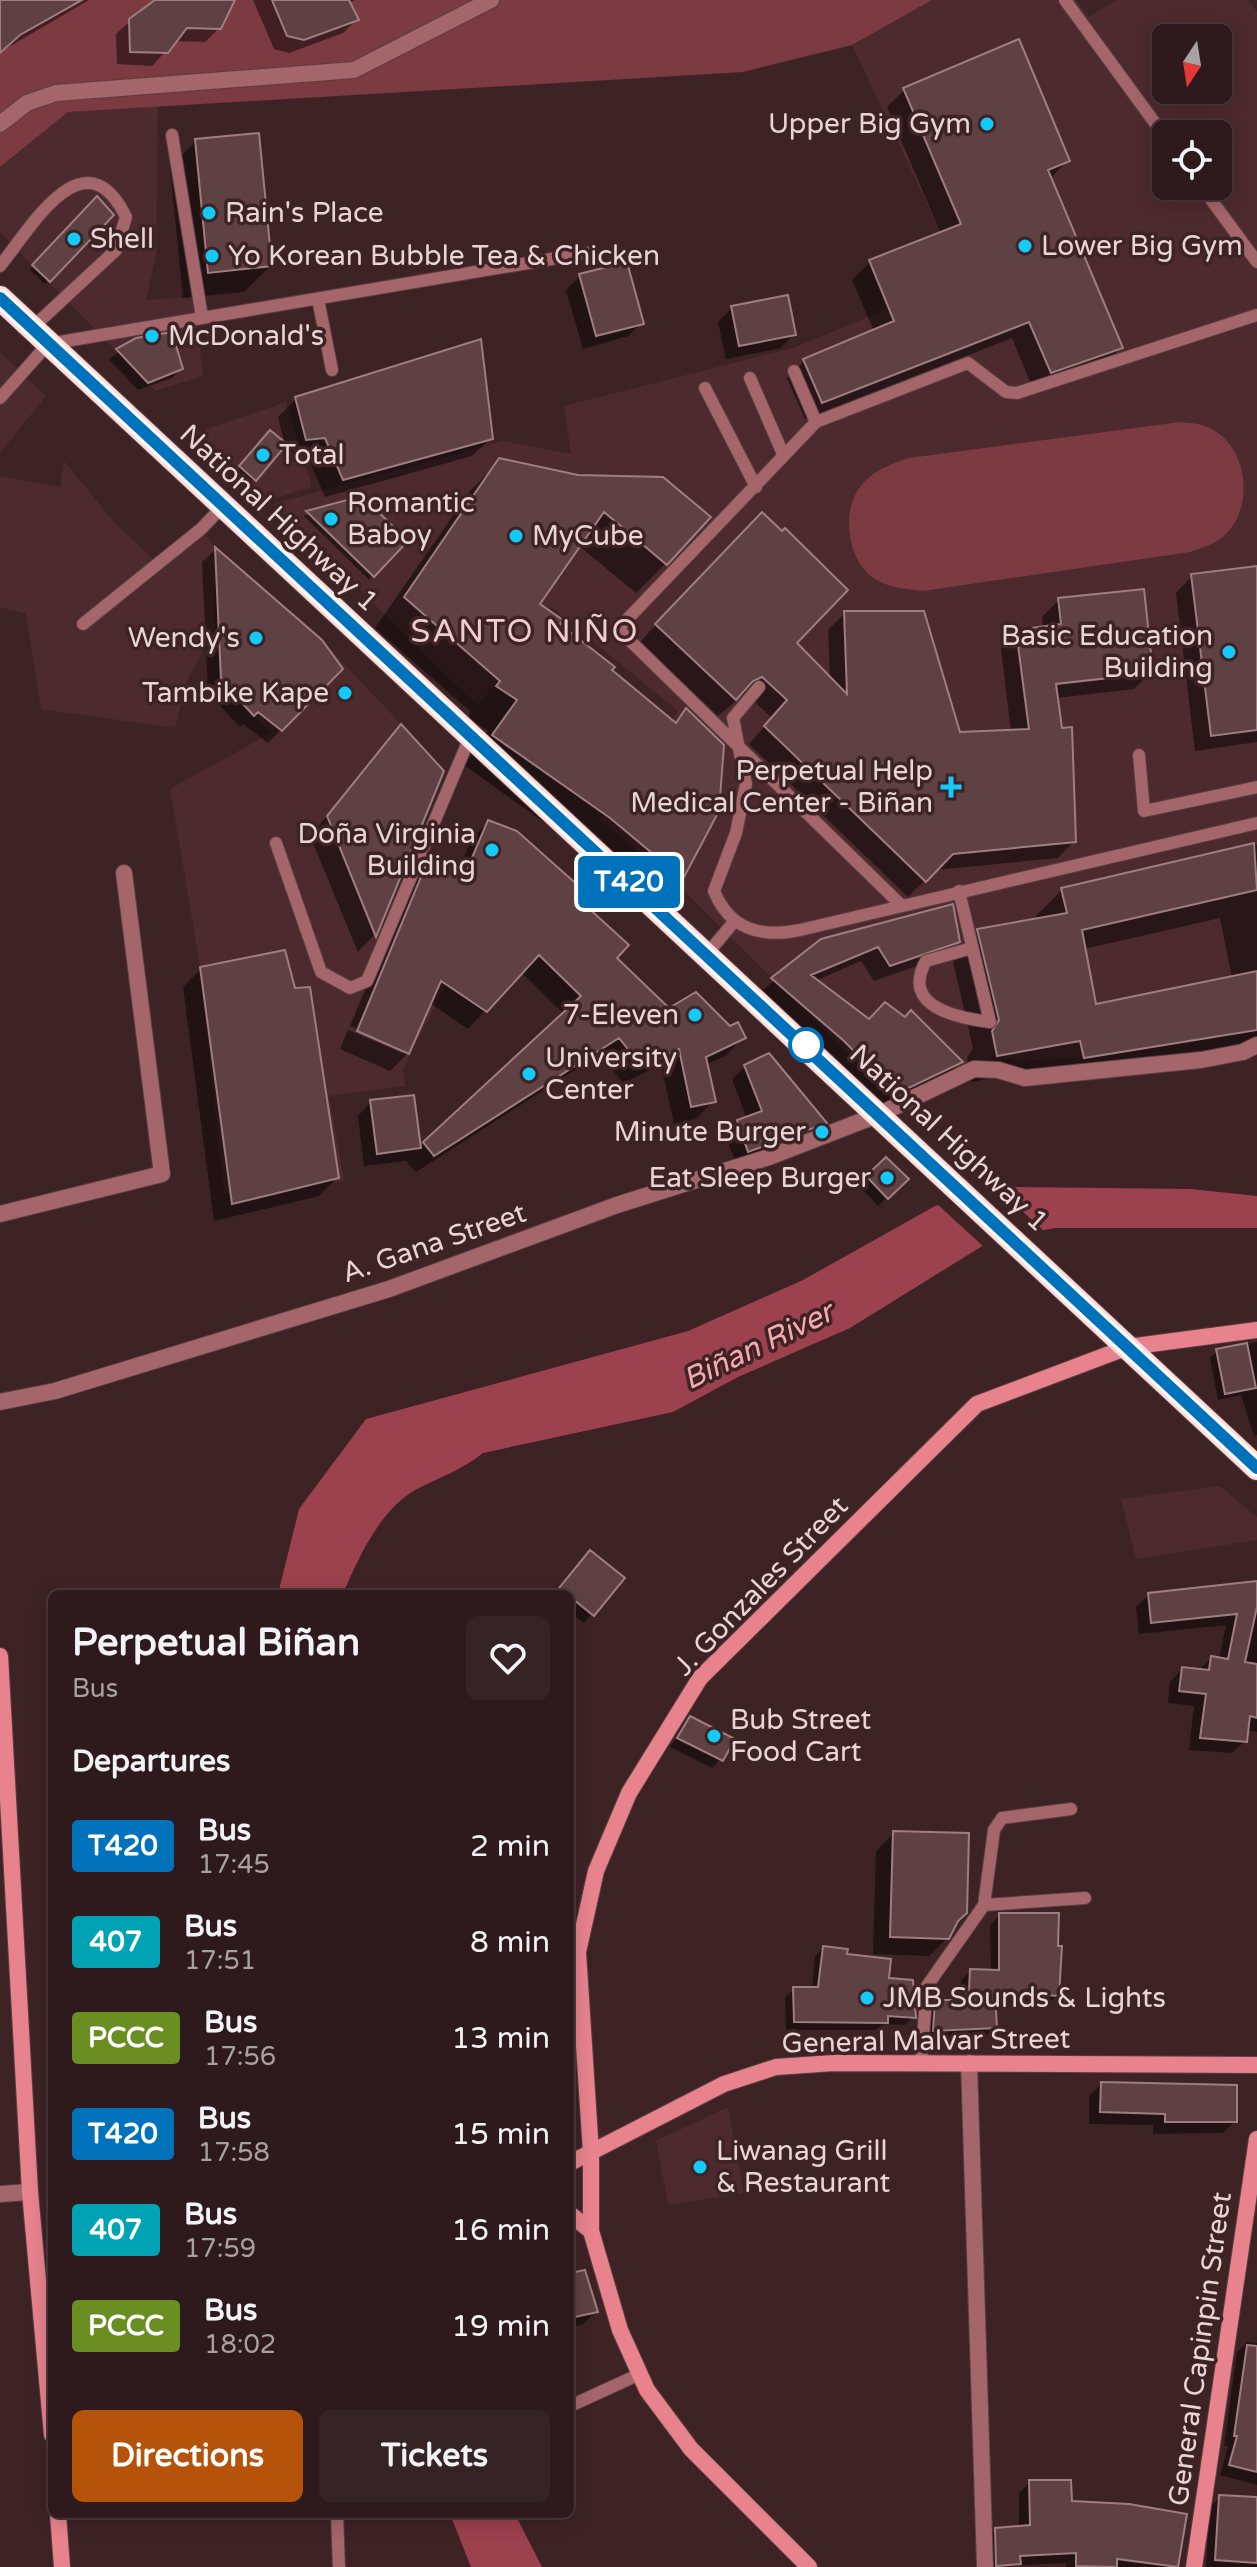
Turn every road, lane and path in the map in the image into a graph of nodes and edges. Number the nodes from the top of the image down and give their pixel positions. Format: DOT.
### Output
graph roads {
  1 [pos="491,0"];
  2 [pos="1065,0"];
  3 [pos="1153,120"];
  4 [pos="0,124"];
  5 [pos="172,135"];
  6 [pos="1211,200"];
  7 [pos="587,253"];
  8 [pos="1257,262"];
  9 [pos="0,266"];
  10 [pos="0,298"];
  11 [pos="318,299"];
  12 [pos="1253,316"];
  13 [pos="202,317"];
  14 [pos="1257,331"];
  15 [pos="40,336"];
  16 [pos="332,370"];
  17 [pos="794,371"];
  18 [pos="750,378"];
  19 [pos="705,388"];
  20 [pos="0,398"];
  21 [pos="816,422"];
  22 [pos="783,454"];
  23 [pos="756,487"];
  24 [pos="222,507"];
  25 [pos="83,624"];
  26 [pos="759,687"];
  27 [pos="470,737"];
  28 [pos="742,751"];
  29 [pos="1139,755"];
  30 [pos="1257,787"];
  31 [pos="1257,823"];
  32 [pos="276,843"];
  33 [pos="124,873"];
  34 [pos="959,891"];
  35 [pos="902,906"];
  36 [pos="733,923"];
  37 [pos="972,948"];
  38 [pos="707,954"];
  39 [pos="1257,1045"];
  40 [pos="880,1114"];
  41 [pos="0,1214"];
  42 [pos="1257,1330"];
  43 [pos="1128,1347"];
  44 [pos="0,1402"];
  45 [pos="1257,1468"];
  46 [pos="0,1656"];
  47 [pos="1,1715"];
  48 [pos="1071,1809"];
  49 [pos="1085,1898"];
  50 [pos="984,1905"];
  51 [pos="574,1952"];
  52 [pos="921,2063"];
  53 [pos="969,2063"];
  54 [pos="1257,2065"];
  55 [pos="1257,2139"];
  56 [pos="591,2153"];
  57 [pos="574,2161"];
  58 [pos="30,2192"];
  59 [pos="0,2194"];
  60 [pos="574,2217"];
  61 [pos="591,2231"];
  62 [pos="36,2264"];
  63 [pos="48,2276"];
  64 [pos="48,2354"];
  65 [pos="640,2374"];
  66 [pos="574,2404"];
  67 [pos="58,2518"];
  68 [pos="337,2518"];
  69 [pos="62,2567"];
  70 [pos="339,2567"];
  71 [pos="809,2567"];
  72 [pos="985,2567"];
  73 [pos="1194,2567"];
  1 -- 4 [label="street"];
  2 -- 3 [label="lane"];
  5 -- 13 [label="lane"];
  6 -- 8 [label="lane"];
  7 -- 11 [label="lane"];
  9 -- 15 [label="lane"];
  10 -- 15 [label="highway, National Highway 1"];
  11 -- 13 [label="lane"];
  11 -- 16 [label="lane"];
  12 -- 14 [label="lane"];
  12 -- 21 [label="lane"];
  13 -- 15 [label="lane"];
  15 -- 20 [label="lane"];
  15 -- 24 [label="highway, National Highway 1"];
  17 -- 21 [label="lane"];
  18 -- 22 [label="lane"];
  19 -- 23 [label="lane"];
  21 -- 22 [label="lane"];
  22 -- 23 [label="lane"];
  23 -- 28 [label="lane"];
  24 -- 25 [label="lane"];
  24 -- 27 [label="highway, National Highway 1"];
  26 -- 28 [label="lane"];
  27 -- 32 [label="lane"];
  27 -- 38 [label="highway, National Highway 1"];
  28 -- 35 [label="lane"];
  28 -- 36 [label="lane"];
  29 -- 30 [label="lane"];
  31 -- 34 [label="lane"];
  33 -- 41 [label="street"];
  34 -- 35 [label="lane"];
  34 -- 37 [label="lane"];
  35 -- 36 [label="lane"];
  36 -- 38 [label="lane"];
  37 -- 37 [label="lane"];
  38 -- 40 [label="highway, National Highway 1"];
  39 -- 40 [label="street, A. Gana Street"];
  40 -- 43 [label="highway, National Highway 1"];
  40 -- 44 [label="street, A. Gana Street"];
  42 -- 43 [label="street, J. Gonzales Street"];
  43 -- 45 [label="highway, National Highway 1"];
  43 -- 51 [label="street, J. Gonzales Street"];
  46 -- 47 [label="street"];
  47 -- 58 [label="street"];
  48 -- 50 [label="lane"];
  49 -- 50 [label="lane"];
  50 -- 52 [label="lane"];
  51 -- 56 [label="street, J. Gonzales Street"];
  52 -- 53 [label="street, General Malvar Street"];
  52 -- 56 [label="street, General Malvar Street"];
  53 -- 54 [label="street, General Malvar Street"];
  53 -- 72 [label="street"];
  55 -- 73 [label="street, General Capinpin Street"];
  56 -- 57 [label="street, General Malvar Street"];
  56 -- 61 [label="street, J. Gonzales Street"];
  58 -- 59 [label="street"];
  58 -- 62 [label="street"];
  60 -- 61 [label="street"];
  61 -- 65 [label="street, J. Gonzales Street"];
  62 -- 63 [label="street"];
  62 -- 64 [label="street"];
  65 -- 66 [label="lane"];
  65 -- 71 [label="street, J. Gonzales Street"];
  67 -- 69 [label="street"];
  68 -- 70 [label="lane"];
}
